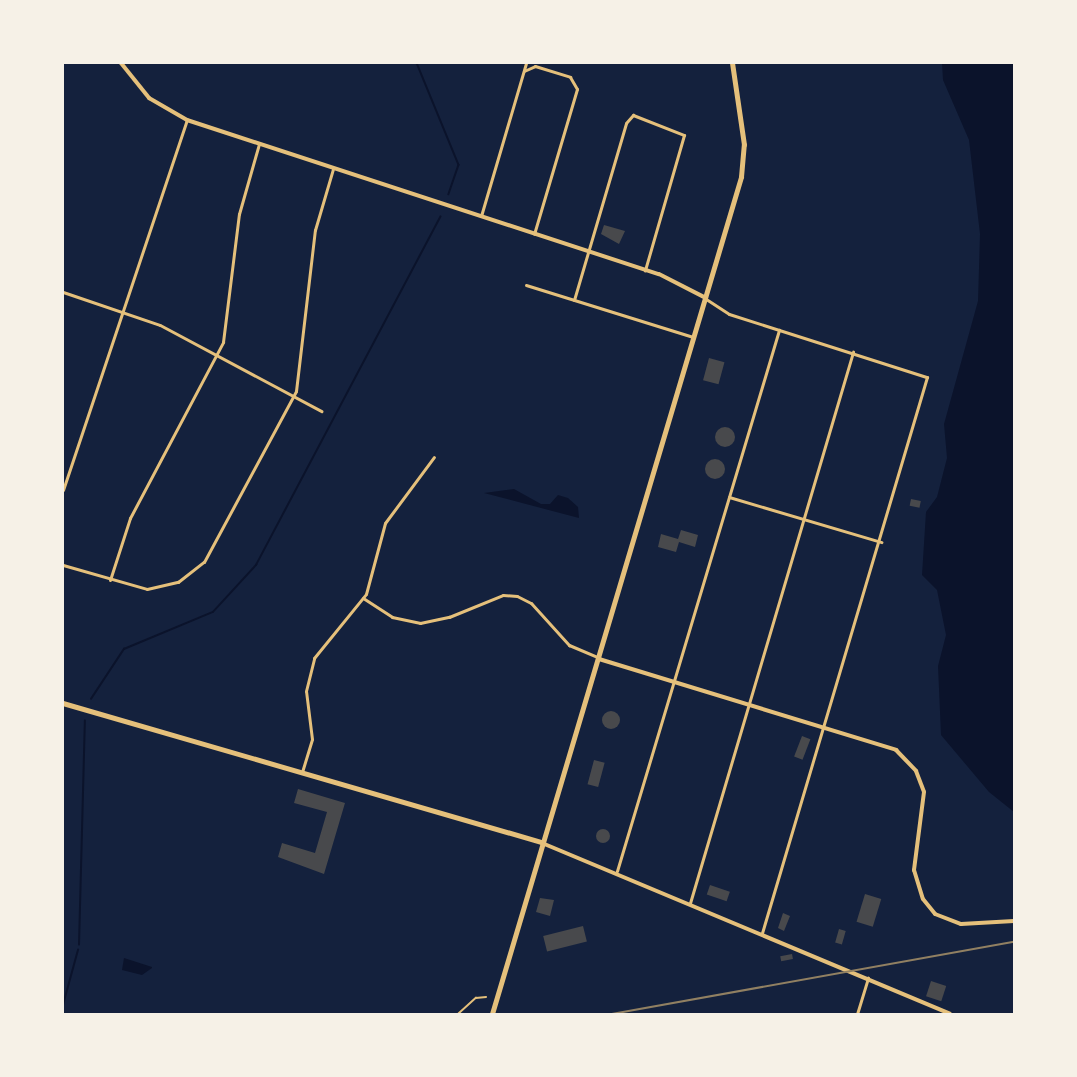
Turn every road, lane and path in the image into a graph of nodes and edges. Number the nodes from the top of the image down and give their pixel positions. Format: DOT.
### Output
graph roads {
  1 [pos="121,63"];
  2 [pos="526,63"];
  3 [pos="732,63"];
  4 [pos="524,71"];
  5 [pos="187,120"];
  6 [pos="259,144"];
  7 [pos="333,169"];
  8 [pos="480,217"];
  9 [pos="534,234"];
  10 [pos="588,252"];
  11 [pos="645,270"];
  12 [pos="526,285"];
  13 [pos="63,292"];
  14 [pos="706,298"];
  15 [pos="574,300"];
  16 [pos="125,312"];
  17 [pos="779,330"];
  18 [pos="695,337"];
  19 [pos="853,352"];
  20 [pos="217,356"];
  21 [pos="294,397"];
  22 [pos="321,411"];
  23 [pos="434,457"];
  24 [pos="63,490"];
  25 [pos="729,497"];
  26 [pos="804,519"];
  27 [pos="881,542"];
  28 [pos="63,565"];
  29 [pos="110,580"];
  30 [pos="363,598"];
  31 [pos="599,659"];
  32 [pos="674,680"];
  33 [pos="749,701"];
  34 [pos="63,703"];
  35 [pos="828,726"];
  36 [pos="302,774"];
  37 [pos="542,842"];
  38 [pos="616,871"];
  39 [pos="690,903"];
  40 [pos="1014,921"];
  41 [pos="762,933"];
  42 [pos="868,978"];
  43 [pos="486,997"];
  44 [pos="458,1014"];
  45 [pos="492,1014"];
  46 [pos="857,1014"];
  47 [pos="950,1014"];
  1 -- 5 [label="street"];
  2 -- 4 [label="street"];
  3 -- 14 [label="main road"];
  4 -- 8 [label="street"];
  4 -- 9 [label="street"];
  5 -- 6 [label="street"];
  5 -- 16 [label="street"];
  6 -- 7 [label="street"];
  6 -- 20 [label="street"];
  7 -- 8 [label="street"];
  7 -- 21 [label="street"];
  8 -- 9 [label="street"];
  9 -- 10 [label="street"];
  10 -- 11 [label="street"];
  10 -- 11 [label="street"];
  10 -- 15 [label="street"];
  11 -- 14 [label="street"];
  12 -- 15 [label="street"];
  13 -- 16 [label="street"];
  14 -- 17 [label="street"];
  14 -- 18 [label="main road"];
  15 -- 18 [label="street"];
  16 -- 20 [label="street"];
  16 -- 24 [label="street"];
  17 -- 19 [label="street"];
  17 -- 25 [label="street"];
  18 -- 31 [label="main road"];
  19 -- 26 [label="street"];
  19 -- 27 [label="street"];
  20 -- 21 [label="street"];
  20 -- 29 [label="street"];
  21 -- 22 [label="street"];
  21 -- 29 [label="street"];
  23 -- 30 [label="street"];
  25 -- 26 [label="street"];
  25 -- 32 [label="street"];
  26 -- 27 [label="street"];
  26 -- 33 [label="street"];
  27 -- 35 [label="street"];
  28 -- 29 [label="street"];
  30 -- 31 [label="street"];
  30 -- 36 [label="street"];
  31 -- 32 [label="street"];
  31 -- 37 [label="main road"];
  32 -- 33 [label="street"];
  32 -- 38 [label="street"];
  33 -- 35 [label="street"];
  33 -- 39 [label="street"];
  34 -- 36 [label="main road"];
  35 -- 40 [label="street"];
  35 -- 41 [label="street"];
  36 -- 37 [label="main road"];
  37 -- 38 [label="street"];
  37 -- 45 [label="main road"];
  38 -- 39 [label="street"];
  39 -- 41 [label="street"];
  41 -- 42 [label="street"];
  42 -- 46 [label="street"];
  42 -- 47 [label="street"];
  43 -- 44 [label="path"];
}
